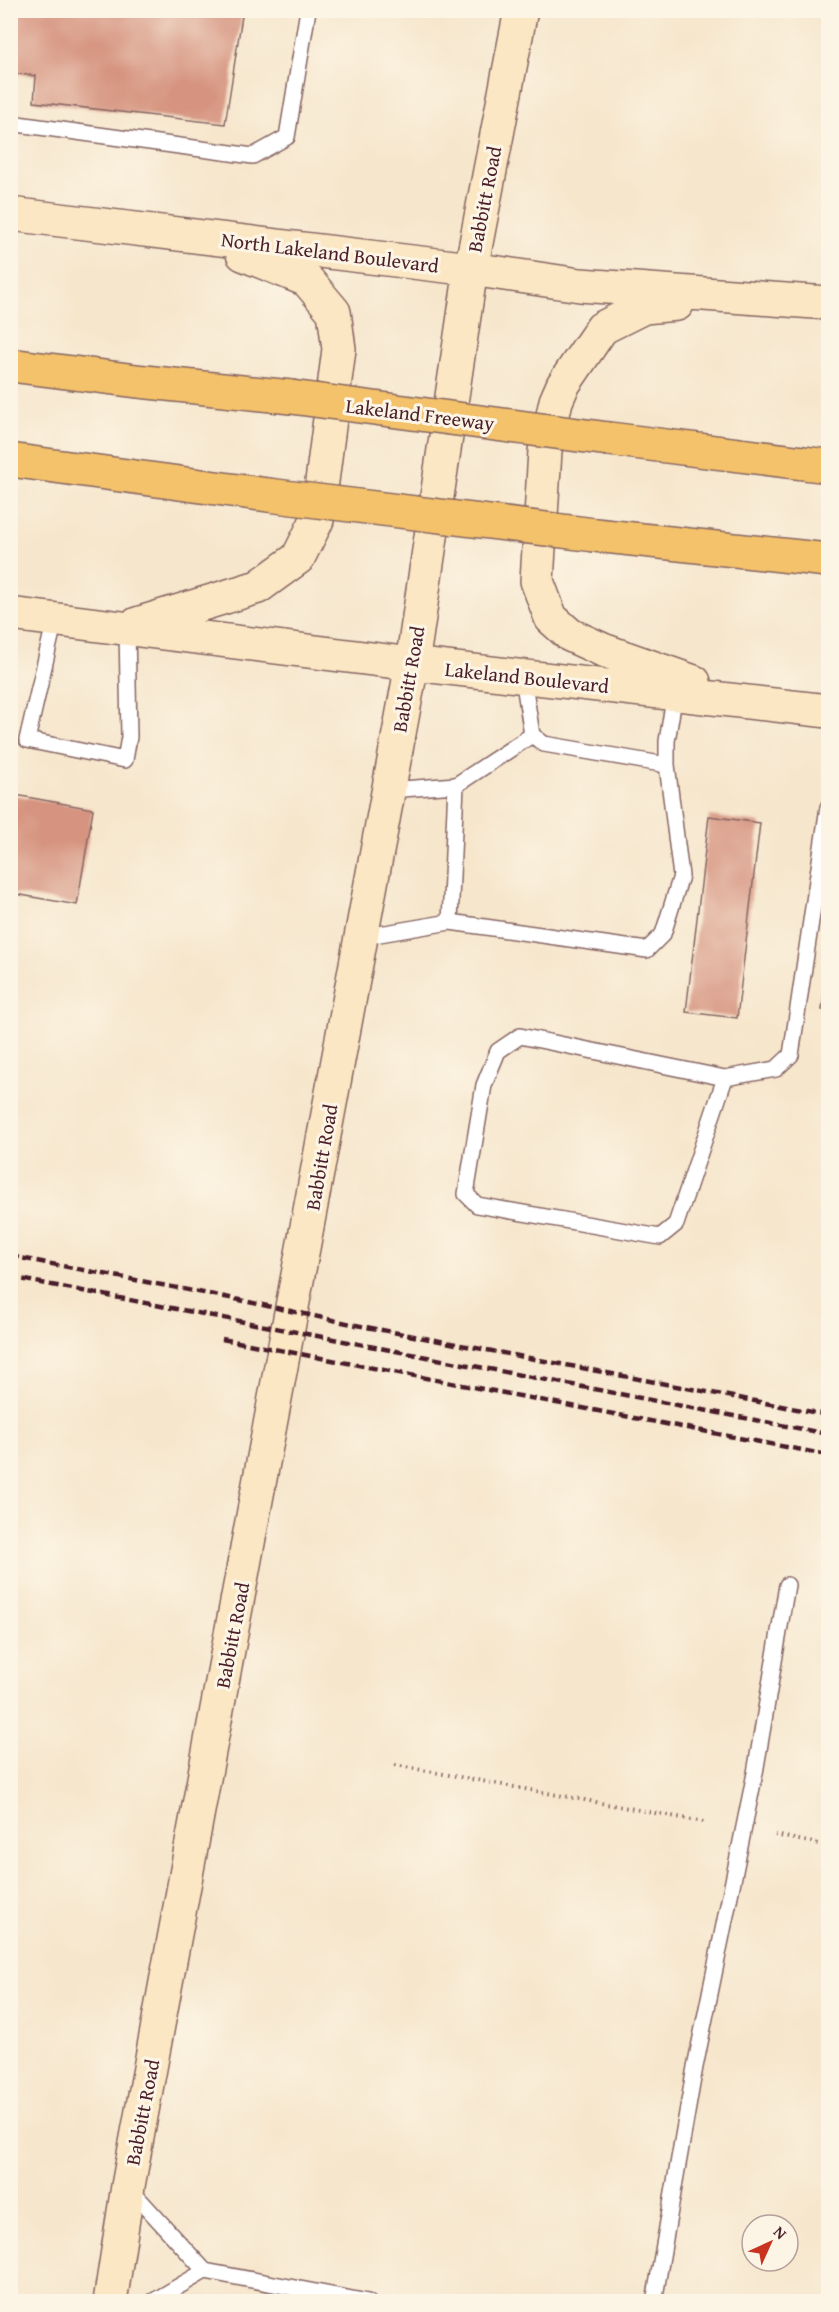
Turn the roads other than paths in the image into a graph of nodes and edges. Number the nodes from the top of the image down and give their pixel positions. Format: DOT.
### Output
graph roads {
  1 [pos="308,10"];
  2 [pos="521,10"];
  3 [pos="10,123"];
  4 [pos="10,214"];
  5 [pos="201,237"];
  6 [pos="471,269"];
  7 [pos="744,297"];
  8 [pos="828,303"];
  9 [pos="10,365"];
  10 [pos="10,460"];
  11 [pos="828,466"];
  12 [pos="828,560"];
  13 [pos="10,614"];
  14 [pos="55,619"];
  15 [pos="127,627"];
  16 [pos="412,664"];
  17 [pos="523,677"];
  18 [pos="675,693"];
  19 [pos="749,702"];
  20 [pos="828,711"];
  21 [pos="532,735"];
  22 [pos="667,765"];
  23 [pos="456,785"];
  24 [pos="389,790"];
  25 [pos="828,807"];
  26 [pos="450,922"];
  27 [pos="362,937"];
  28 [pos="725,1078"];
  29 [pos="787,1585"];
  30 [pos="128,2186"];
  31 [pos="205,2271"];
  32 [pos="110,2301"];
  33 [pos="152,2301"];
  34 [pos="368,2301"];
  35 [pos="654,2301"];
  1 -- 3 [label="lane"];
  2 -- 6 [label="street, Babbitt Road"];
  4 -- 5 [label="street, North Lakeland Boulevard"];
  5 -- 6 [label="street, North Lakeland Boulevard"];
  5 -- 15 [label="street"];
  6 -- 7 [label="street, North Lakeland Boulevard"];
  6 -- 16 [label="street, Babbitt Road"];
  7 -- 8 [label="street, North Lakeland Boulevard"];
  7 -- 19 [label="street"];
  9 -- 11 [label="highway, Lakeland Freeway, bridge"];
  10 -- 12 [label="highway, bridge"];
  13 -- 14 [label="street, Lakeland Boulevard"];
  14 -- 15 [label="street, Lakeland Boulevard"];
  14 -- 15 [label="lane"];
  15 -- 16 [label="street, Lakeland Boulevard"];
  16 -- 17 [label="street, Lakeland Boulevard"];
  16 -- 24 [label="street, Babbitt Road"];
  17 -- 18 [label="street, Lakeland Boulevard"];
  17 -- 21 [label="lane"];
  18 -- 19 [label="street, Lakeland Boulevard"];
  18 -- 22 [label="lane"];
  19 -- 20 [label="street, Lakeland Boulevard"];
  21 -- 22 [label="lane"];
  21 -- 23 [label="lane"];
  22 -- 26 [label="lane"];
  23 -- 24 [label="lane"];
  23 -- 26 [label="lane"];
  24 -- 27 [label="street, Babbitt Road"];
  25 -- 28 [label="lane"];
  26 -- 27 [label="lane"];
  27 -- 30 [label="street, Babbitt Road"];
  28 -- 28 [label="lane"];
  29 -- 35 [label="lane"];
  30 -- 31 [label="lane"];
  30 -- 32 [label="street, Babbitt Road"];
  31 -- 33 [label="lane"];
  31 -- 34 [label="lane"];
}
